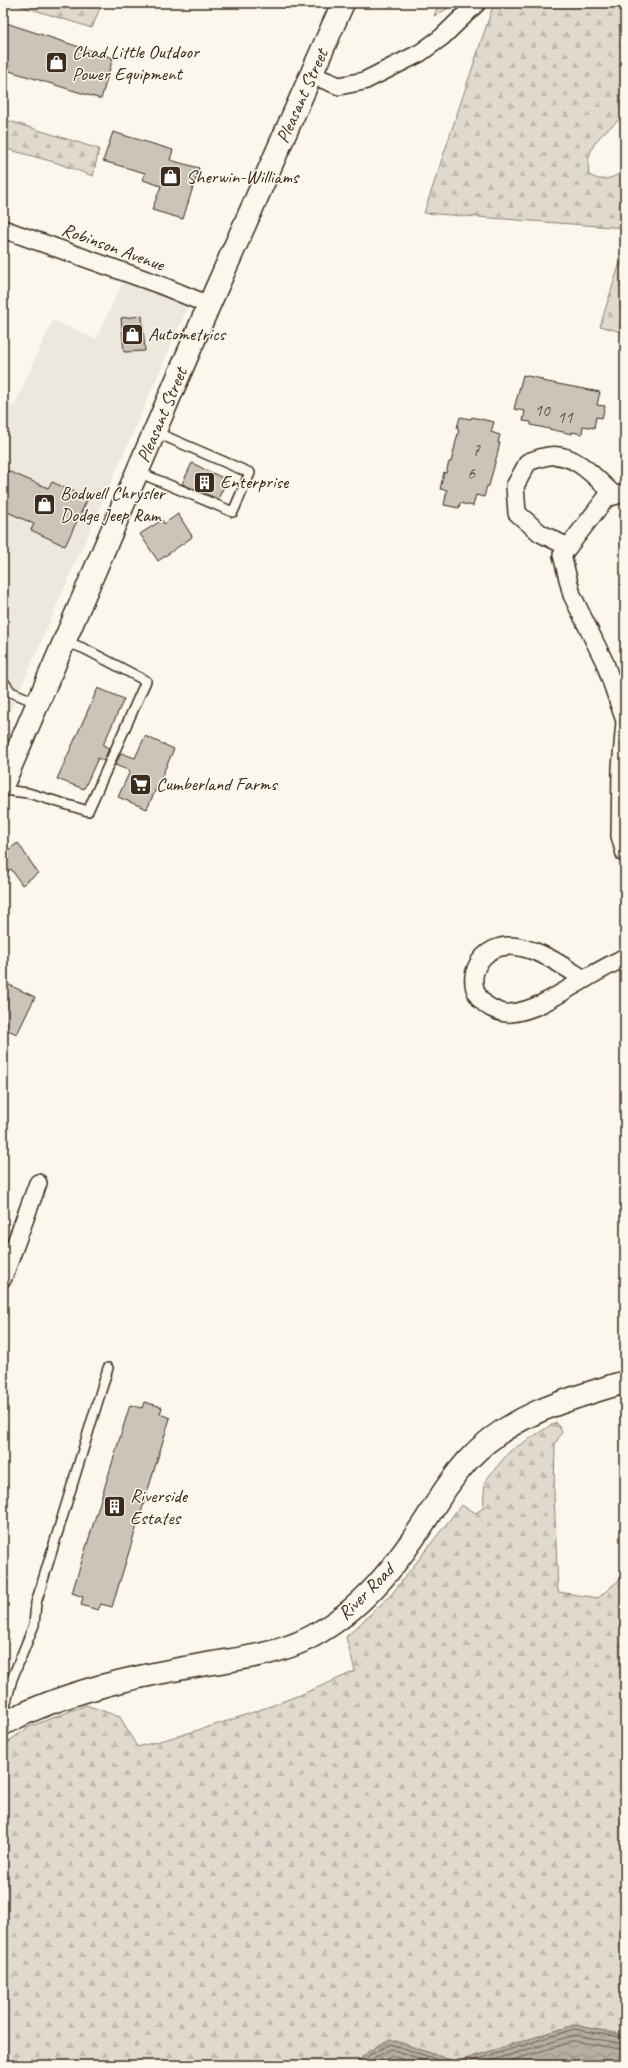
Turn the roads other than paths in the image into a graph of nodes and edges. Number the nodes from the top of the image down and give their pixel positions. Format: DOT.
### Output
graph roads {
  1 [pos="343,3"];
  2 [pos="477,3"];
  3 [pos="312,75"];
  4 [pos="3,229"];
  5 [pos="209,305"];
  6 [pos="155,432"];
  7 [pos="138,472"];
  8 [pos="620,494"];
  9 [pos="568,547"];
  10 [pos="65,641"];
  11 [pos="3,681"];
  12 [pos="38,703"];
  13 [pos="624,744"];
  14 [pos="3,784"];
  15 [pos="3,790"];
  16 [pos="625,854"];
  17 [pos="625,957"];
  18 [pos="584,979"];
  19 [pos="38,1183"];
  20 [pos="3,1278"];
  21 [pos="108,1368"];
  22 [pos="625,1382"];
  23 [pos="6,1722"];
  1 -- 3 [label="main road, Pleasant Street"];
  2 -- 3 [label="street"];
  3 -- 5 [label="main road, Pleasant Street"];
  4 -- 5 [label="street, Robinson Avenue"];
  5 -- 6 [label="main road, Pleasant Street"];
  6 -- 7 [label="main road, Pleasant Street"];
  6 -- 7 [label="lane"];
  7 -- 10 [label="main road, Pleasant Street"];
  8 -- 9 [label="street"];
  8 -- 9 [label="street"];
  9 -- 13 [label="street"];
  10 -- 12 [label="main road, Pleasant Street"];
  10 -- 15 [label="lane"];
  11 -- 12 [label="lane"];
  12 -- 14 [label="main road, Pleasant Street"];
  13 -- 16 [label="street"];
  17 -- 18 [label="street"];
  18 -- 18 [label="street"];
  19 -- 20 [label="street"];
  21 -- 23 [label="lane"];
  22 -- 23 [label="main road, River Road"];
}
